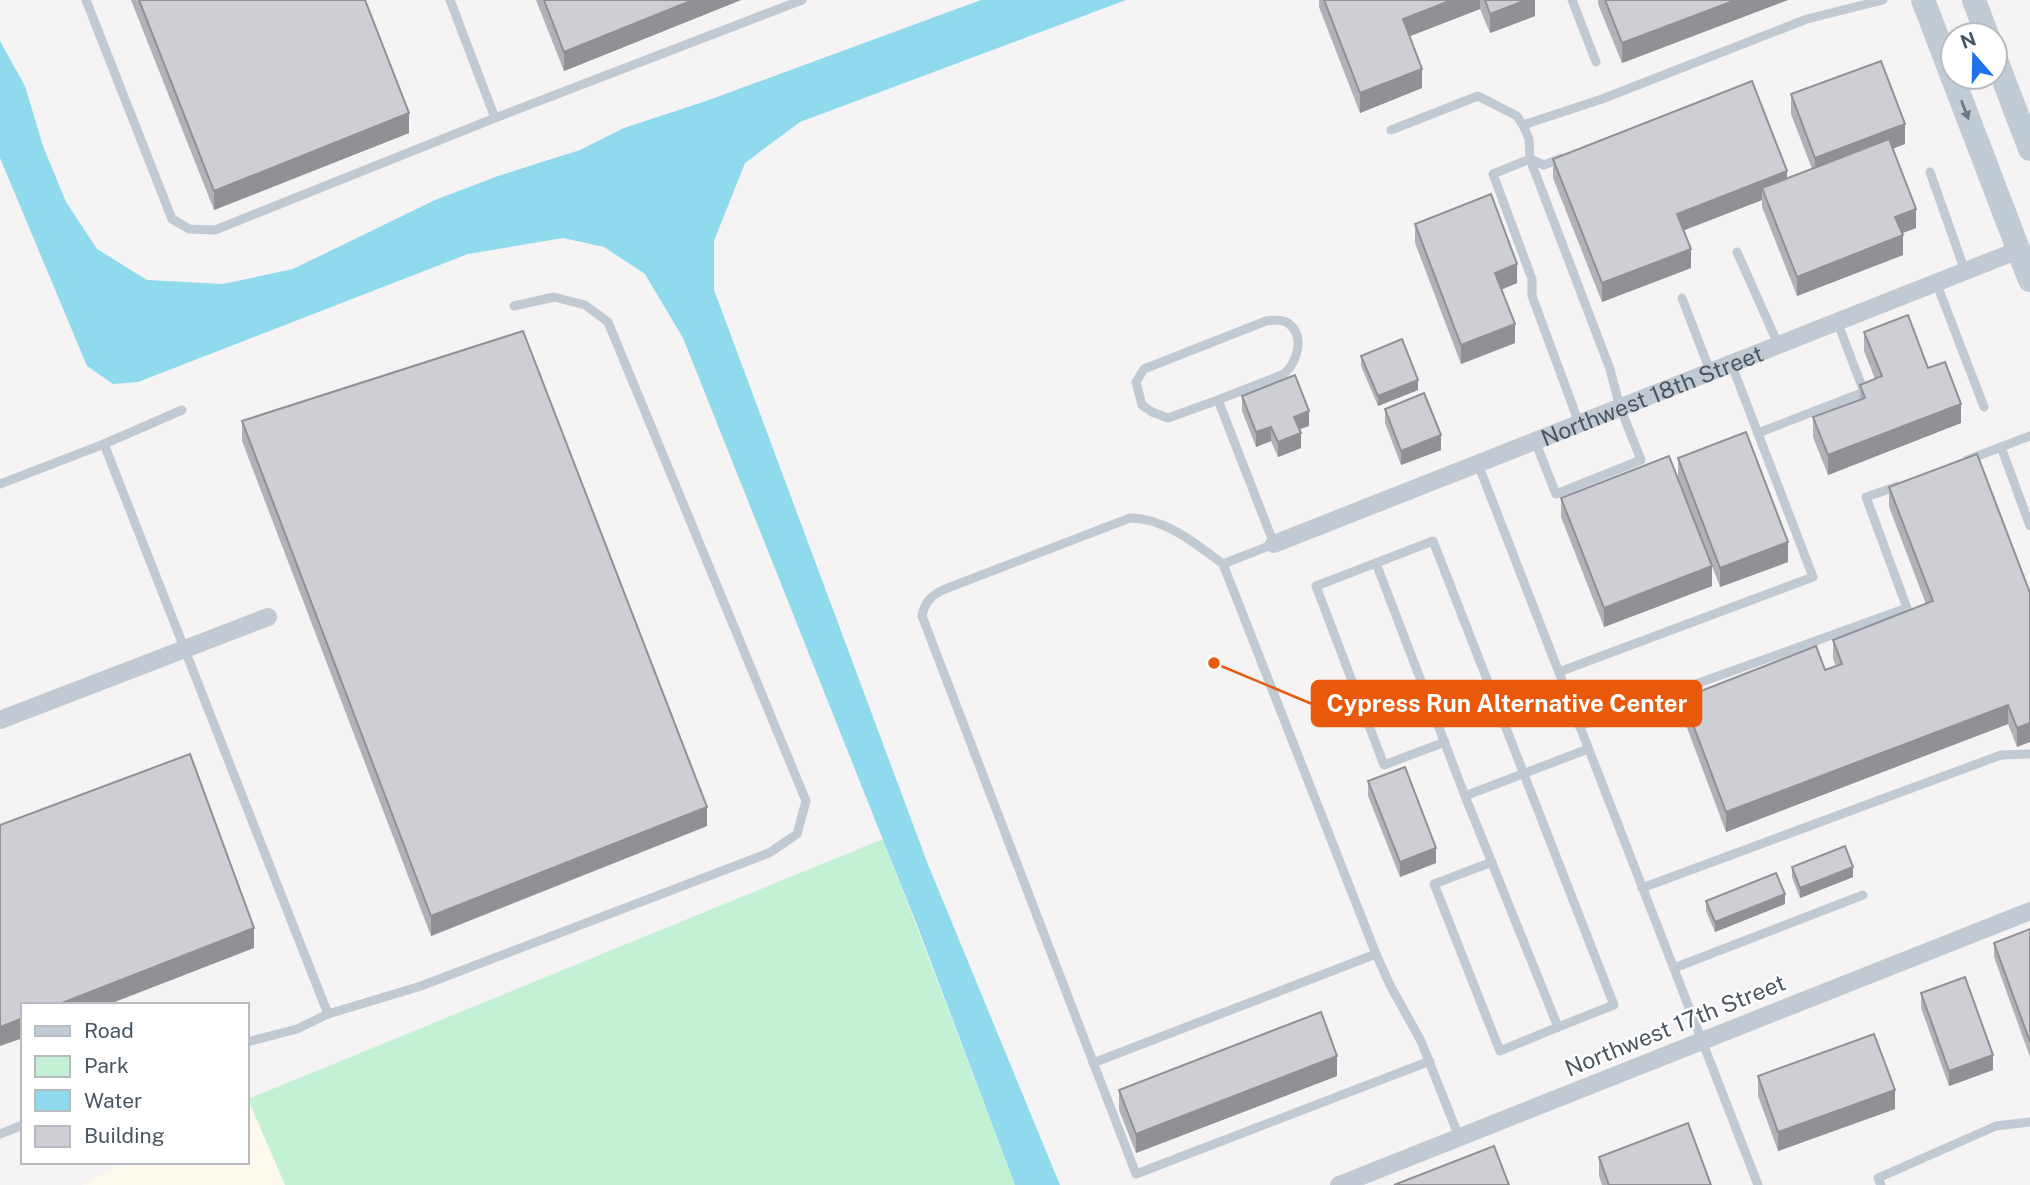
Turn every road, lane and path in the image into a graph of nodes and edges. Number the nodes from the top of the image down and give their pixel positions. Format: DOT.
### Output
graph roads {
  1 [pos="86,0"];
  2 [pos="450,0"];
  3 [pos="802,0"];
  4 [pos="1573,0"];
  5 [pos="1883,0"];
  6 [pos="1923,0"];
  7 [pos="1974,0"];
  8 [pos="1982,21"];
  9 [pos="1596,62"];
  10 [pos="2008,91"];
  11 [pos="495,118"];
  12 [pos="1523,125"];
  13 [pos="1391,130"];
  14 [pos="2030,149"];
  15 [pos="1570,155"];
  16 [pos="1530,159"];
  17 [pos="1930,172"];
  18 [pos="2024,248"];
  19 [pos="1737,252"];
  20 [pos="1965,271"];
  21 [pos="2030,280"];
  22 [pos="1936,282"];
  23 [pos="1682,298"];
  24 [pos="514,306"];
  25 [pos="1837,321"];
  26 [pos="1778,344"];
  27 [pos="1731,363"];
  28 [pos="1710,371"];
  29 [pos="1218,400"];
  30 [pos="1620,407"];
  31 [pos="1984,407"];
  32 [pos="182,410"];
  33 [pos="1579,423"];
  34 [pos="1758,433"];
  35 [pos="2030,436"];
  36 [pos="1535,441"];
  37 [pos="104,444"];
  38 [pos="2001,447"];
  39 [pos="1478,464"];
  40 [pos="1952,466"];
  41 [pos="0,484"];
  42 [pos="1903,484"];
  43 [pos="2030,526"];
  44 [pos="1274,544"];
  45 [pos="1376,563"];
  46 [pos="1223,564"];
  47 [pos="268,617"];
  48 [pos="185,649"];
  49 [pos="1559,672"];
  50 [pos="0,720"];
  51 [pos="1579,726"];
  52 [pos="1445,742"];
  53 [pos="1588,749"];
  54 [pos="2030,754"];
  55 [pos="1525,773"];
  56 [pos="1465,796"];
  57 [pos="1492,862"];
  58 [pos="1642,888"];
  59 [pos="1863,895"];
  60 [pos="2030,911"];
  61 [pos="1376,954"];
  62 [pos="1674,968"];
  63 [pos="328,1014"];
  64 [pos="1558,1027"];
  65 [pos="1702,1040"];
  66 [pos="248,1042"];
  67 [pos="1430,1061"];
  68 [pos="1093,1063"];
  69 [pos="2030,1122"];
  70 [pos="21,1126"];
  71 [pos="0,1134"];
  72 [pos="1460,1137"];
  73 [pos="1339,1185"];
  74 [pos="1758,1185"];
  75 [pos="1881,1185"];
  1 -- 11 [label="lane"];
  2 -- 11 [label="lane"];
  3 -- 11 [label="lane"];
  4 -- 9 [label="lane"];
  5 -- 12 [label="lane"];
  6 -- 18 [label="main road, one-way"];
  7 -- 8 [label="main road"];
  10 -- 14 [label="main road"];
  12 -- 13 [label="lane"];
  12 -- 16 [label="lane"];
  15 -- 16 [label="lane"];
  16 -- 30 [label="lane"];
  16 -- 33 [label="lane"];
  17 -- 20 [label="lane"];
  18 -- 20 [label="street, Northwest 18th Street"];
  18 -- 21 [label="main road"];
  19 -- 26 [label="lane"];
  20 -- 22 [label="street, Northwest 18th Street"];
  22 -- 25 [label="street, Northwest 18th Street"];
  22 -- 31 [label="lane"];
  23 -- 28 [label="lane"];
  24 -- 63 [label="lane"];
  25 -- 26 [label="street, Northwest 18th Street"];
  25 -- 34 [label="lane"];
  26 -- 27 [label="street, Northwest 18th Street"];
  27 -- 28 [label="street, Northwest 18th Street"];
  27 -- 34 [label="lane"];
  28 -- 30 [label="street, Northwest 18th Street"];
  29 -- 29 [label="lane"];
  29 -- 44 [label="lane"];
  30 -- 33 [label="street, Northwest 18th Street"];
  30 -- 36 [label="lane"];
  32 -- 37 [label="lane"];
  33 -- 36 [label="street, Northwest 18th Street"];
  34 -- 49 [label="lane"];
  35 -- 38 [label="lane"];
  36 -- 39 [label="street, Northwest 18th Street"];
  37 -- 41 [label="lane"];
  37 -- 48 [label="lane"];
  38 -- 40 [label="lane"];
  38 -- 43 [label="lane"];
  39 -- 44 [label="street, Northwest 18th Street"];
  39 -- 49 [label="lane"];
  42 -- 51 [label="lane"];
  44 -- 46 [label="lane"];
  45 -- 52 [label="lane"];
  45 -- 52 [label="lane"];
  45 -- 55 [label="lane"];
  46 -- 61 [label="lane"];
  46 -- 68 [label="lane"];
  47 -- 48 [label="street"];
  48 -- 50 [label="street"];
  48 -- 63 [label="lane"];
  49 -- 51 [label="lane"];
  51 -- 53 [label="lane"];
  52 -- 56 [label="lane"];
  53 -- 55 [label="lane"];
  53 -- 58 [label="lane"];
  54 -- 58 [label="lane"];
  55 -- 56 [label="lane"];
  55 -- 64 [label="lane"];
  56 -- 57 [label="lane"];
  57 -- 64 [label="lane"];
  57 -- 64 [label="lane"];
  58 -- 62 [label="lane"];
  59 -- 62 [label="lane"];
  60 -- 65 [label="street, Northwest 17th Street"];
  61 -- 67 [label="lane"];
  61 -- 68 [label="lane"];
  62 -- 65 [label="lane"];
  63 -- 66 [label="lane"];
  65 -- 72 [label="street, Northwest 17th Street"];
  65 -- 74 [label="lane"];
  67 -- 68 [label="lane"];
  67 -- 72 [label="lane"];
  69 -- 75 [label="lane"];
  70 -- 71 [label="lane"];
  72 -- 73 [label="street, Northwest 17th Street"];
}
